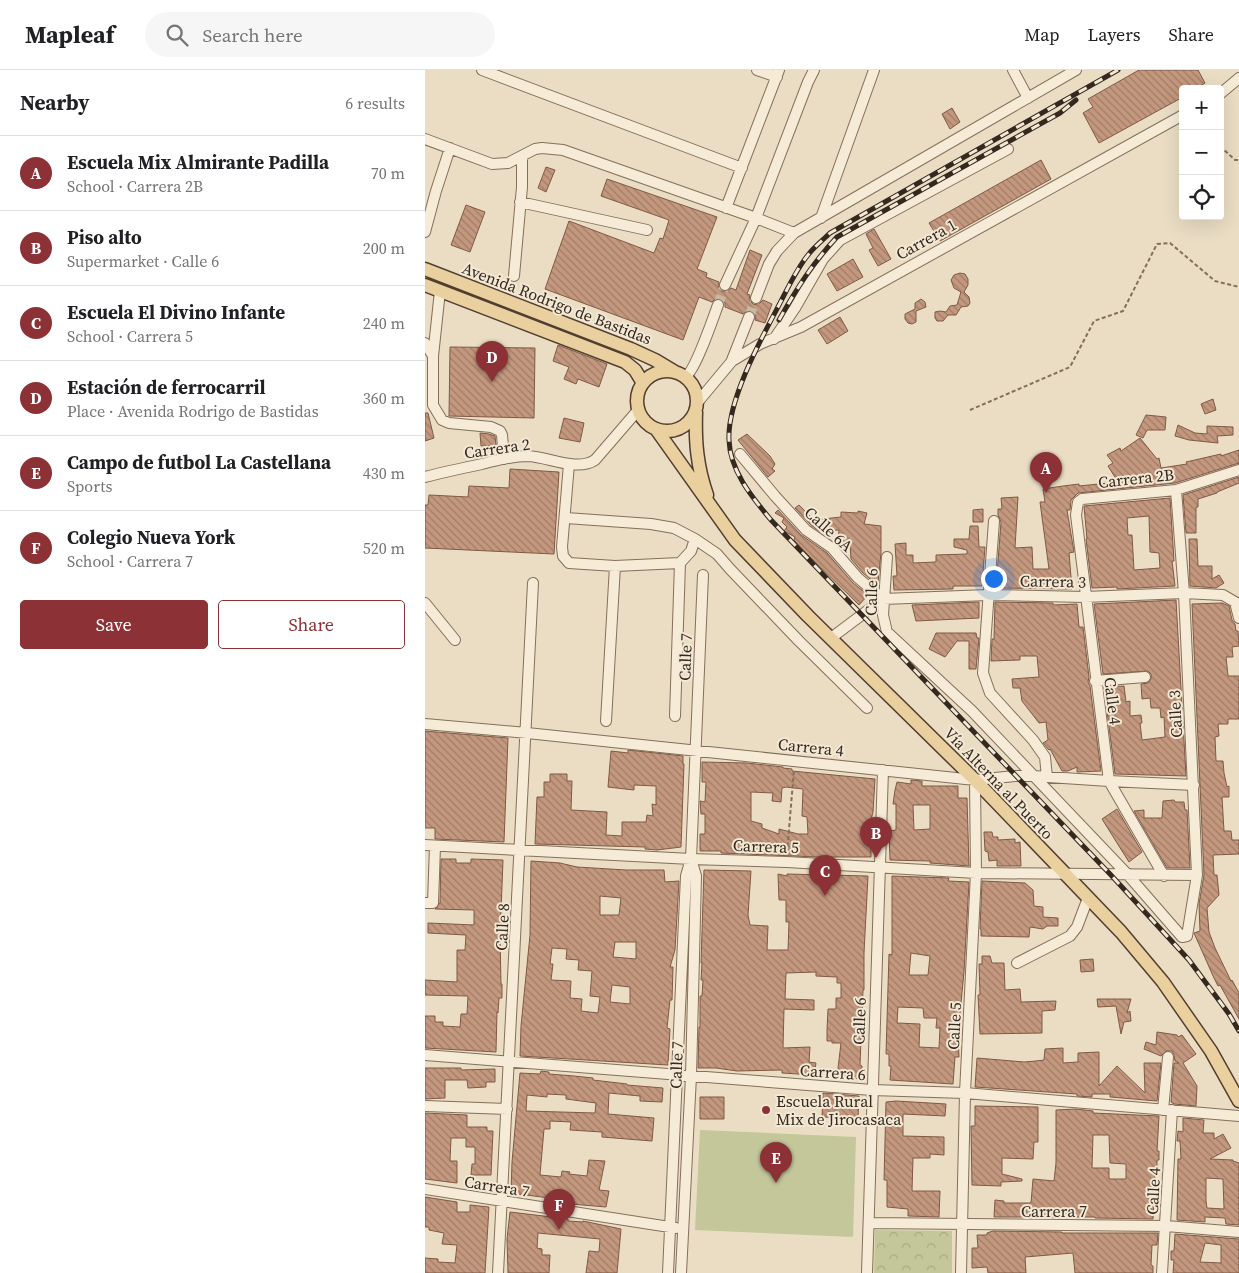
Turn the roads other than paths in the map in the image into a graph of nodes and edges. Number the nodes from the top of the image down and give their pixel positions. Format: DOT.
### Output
graph roads {
  1 [pos="482,70"];
  2 [pos="757,70"];
  3 [pos="814,70"];
  4 [pos="874,70"];
  5 [pos="1013,70"];
  6 [pos="1076,70"];
  7 [pos="778,73"];
  8 [pos="1239,78"];
  9 [pos="1224,91"];
  10 [pos="1028,98"];
  11 [pos="1179,117"];
  12 [pos="425,139"];
  13 [pos="450,148"];
  14 [pos="1008,149"];
  15 [pos="523,156"];
  16 [pos="742,168"];
  17 [pos="425,187"];
  18 [pos="435,191"];
  19 [pos="520,202"];
  20 [pos="726,208"];
  21 [pos="756,218"];
  22 [pos="821,218"];
  23 [pos="647,230"];
  24 [pos="425,232"];
  25 [pos="794,233"];
  26 [pos="425,269"];
  27 [pos="514,276"];
  28 [pos="425,285"];
  29 [pos="725,286"];
  30 [pos="440,291"];
  31 [pos="756,298"];
  32 [pos="718,305"];
  33 [pos="749,317"];
  34 [pos="773,339"];
  35 [pos="425,343"];
  36 [pos="433,356"];
  37 [pos="732,361"];
  38 [pos="680,374"];
  39 [pos="643,383"];
  40 [pos="429,405"];
  41 [pos="697,407"];
  42 [pos="639,409"];
  43 [pos="656,429"];
  44 [pos="740,454"];
  45 [pos="504,459"];
  46 [pos="569,464"];
  47 [pos="1239,470"];
  48 [pos="425,477"];
  49 [pos="1176,490"];
  50 [pos="712,507"];
  51 [pos="1076,515"];
  52 [pos="566,518"];
  53 [pos="994,521"];
  54 [pos="695,539"];
  55 [pos="887,557"];
  56 [pos="680,564"];
  57 [pos="615,566"];
  58 [pos="703,575"];
  59 [pos="533,583"];
  60 [pos="1184,593"];
  61 [pos="988,595"];
  62 [pos="1085,597"];
  63 [pos="883,598"];
  64 [pos="425,603"];
  65 [pos="1239,618"];
  66 [pos="831,638"];
  67 [pos="455,640"];
  68 [pos="1145,677"];
  69 [pos="1095,681"];
  70 [pos="867,708"];
  71 [pos="675,716"];
  72 [pos="606,721"];
  73 [pos="425,724"];
  74 [pos="527,733"];
  75 [pos="696,750"];
  76 [pos="883,770"];
  77 [pos="1033,776"];
  78 [pos="1047,777"];
  79 [pos="975,780"];
  80 [pos="1109,781"];
  81 [pos="1194,785"];
  82 [pos="430,845"];
  83 [pos="521,850"];
  84 [pos="691,859"];
  85 [pos="879,868"];
  86 [pos="976,873"];
  87 [pos="1064,873"];
  88 [pos="1128,875"];
  89 [pos="1197,875"];
  90 [pos="1164,876"];
  91 [pos="1088,898"];
  92 [pos="429,903"];
  93 [pos="1187,936"];
  94 [pos="1017,962"];
  95 [pos="425,1055"];
  96 [pos="1168,1057"];
  97 [pos="510,1061"];
  98 [pos="677,1075"];
  99 [pos="691,1076"];
  100 [pos="872,1090"];
  101 [pos="965,1093"];
  102 [pos="1239,1101"];
  103 [pos="425,1106"];
  104 [pos="507,1109"];
  105 [pos="1168,1110"];
  106 [pos="1239,1116"];
  107 [pos="425,1189"];
  108 [pos="502,1202"];
  109 [pos="869,1223"];
  110 [pos="961,1225"];
  111 [pos="1166,1226"];
  112 [pos="669,1228"];
  113 [pos="683,1228"];
  114 [pos="1239,1232"];
  115 [pos="498,1273"];
  116 [pos="668,1273"];
  117 [pos="681,1273"];
  118 [pos="867,1273"];
  119 [pos="961,1273"];
  120 [pos="1162,1273"];
  1 -- 16 [label="street"];
  2 -- 7 [label="street"];
  3 -- 21 [label="street"];
  4 -- 22 [label="street"];
  5 -- 10 [label="street"];
  6 -- 10 [label="street"];
  7 -- 16 [label="street"];
  8 -- 9 [label="street"];
  10 -- 22 [label="street"];
  11 -- 34 [label="street, Carrera 1"];
  12 -- 13 [label="street"];
  13 -- 15 [label="street"];
  13 -- 18 [label="street"];
  14 -- 34 [label="street"];
  15 -- 19 [label="street"];
  15 -- 20 [label="street"];
  16 -- 20 [label="street"];
  17 -- 18 [label="street"];
  18 -- 24 [label="street"];
  19 -- 23 [label="street"];
  19 -- 27 [label="street"];
  20 -- 21 [label="street"];
  21 -- 25 [label="street"];
  21 -- 29 [label="street"];
  22 -- 25 [label="street"];
  25 -- 31 [label="street"];
  26 -- 38 [label="main road, Avenida Rodrigo de Bastidas"];
  28 -- 30 [label="main road, Avenida Rodrigo de Bastidas"];
  30 -- 36 [label="street"];
  30 -- 39 [label="main road, Avenida Rodrigo de Bastidas"];
  32 -- 38 [label="street"];
  33 -- 37 [label="street"];
  34 -- 37 [label="street, Carrera 1"];
  35 -- 36 [label="street"];
  36 -- 40 [label="street"];
  37 -- 41 [label="street, Carrera 1"];
  38 -- 39 [label="main road"];
  38 -- 41 [label="main road"];
  39 -- 42 [label="main road"];
  40 -- 45 [label="street"];
  41 -- 43 [label="main road, Carrera 1"];
  41 -- 50 [label="main road, Vía Alterna al Puerto"];
  42 -- 43 [label="main road"];
  42 -- 46 [label="street, Carrera 2"];
  43 -- 50 [label="main road, Vía Alterna al Puerto"];
  44 -- 63 [label="street, Calle 6A"];
  45 -- 46 [label="street, Carrera 2"];
  45 -- 48 [label="street, Carrera 2"];
  46 -- 52 [label="street"];
  47 -- 49 [label="street, Carrera 2B"];
  49 -- 51 [label="street, Carrera 2B"];
  49 -- 60 [label="street, Calle 3"];
  50 -- 66 [label="main road, Vía Alterna al Puerto"];
  51 -- 62 [label="street, Calle 4"];
  52 -- 54 [label="street"];
  52 -- 57 [label="street"];
  53 -- 61 [label="street"];
  54 -- 56 [label="street"];
  54 -- 70 [label="street"];
  55 -- 63 [label="street, Calle 6"];
  56 -- 57 [label="street"];
  56 -- 71 [label="street"];
  57 -- 72 [label="street"];
  58 -- 75 [label="street, Calle 7"];
  59 -- 74 [label="street, Calle 8"];
  60 -- 62 [label="street, Carrera 3"];
  60 -- 65 [label="street, Carrera 3"];
  60 -- 81 [label="street, Calle 3"];
  61 -- 62 [label="street, Carrera 3"];
  61 -- 63 [label="street, Carrera 3"];
  61 -- 78 [label="street"];
  62 -- 69 [label="street, Calle 4"];
  63 -- 66 [label="street"];
  63 -- 77 [label="street, Calle 6"];
  64 -- 67 [label="street"];
  66 -- 79 [label="main road, Vía Alterna al Puerto"];
  68 -- 69 [label="street"];
  69 -- 80 [label="street, Calle 4"];
  73 -- 74 [label="street, Carrera 4"];
  74 -- 75 [label="street, Carrera 4"];
  74 -- 83 [label="street, Calle 8"];
  75 -- 76 [label="street, Carrera 4"];
  75 -- 84 [label="street, Calle 7"];
  76 -- 79 [label="street, Carrera 4"];
  76 -- 85 [label="street, Calle 6"];
  77 -- 78 [label="street, Carrera 4"];
  77 -- 79 [label="street, Carrera 4"];
  77 -- 88 [label="street, Calle 6"];
  78 -- 80 [label="street, Carrera 4"];
  79 -- 86 [label="street, Calle 5"];
  79 -- 87 [label="main road, Vía Alterna al Puerto"];
  80 -- 81 [label="street, Carrera 4"];
  80 -- 90 [label="street, Calle 4"];
  81 -- 89 [label="street, Calle 3"];
  82 -- 83 [label="street, Carrera 5"];
  82 -- 92 [label="street"];
  83 -- 84 [label="street, Carrera 5"];
  83 -- 97 [label="street, Calle 8"];
  84 -- 85 [label="street, Carrera 5"];
  84 -- 98 [label="street, Calle 7"];
  84 -- 99 [label="street, Calle 7"];
  85 -- 86 [label="street, Carrera 5"];
  85 -- 100 [label="street, Calle 6"];
  86 -- 87 [label="street, Carrera 5"];
  86 -- 101 [label="street, Calle 5"];
  87 -- 88 [label="street, Carrera 5"];
  87 -- 91 [label="main road, Vía Alterna al Puerto"];
  88 -- 90 [label="street, Carrera 5"];
  88 -- 93 [label="street, Calle 6"];
  89 -- 90 [label="street, Carrera 5"];
  89 -- 93 [label="street, Calle 3"];
  91 -- 94 [label="street"];
  91 -- 102 [label="main road, Vía Alterna al Puerto"];
  95 -- 97 [label="street, Carrera 6"];
  96 -- 105 [label="street, Calle 4"];
  97 -- 98 [label="street, Carrera 6"];
  97 -- 104 [label="street, Calle 8"];
  98 -- 99 [label="street, Carrera 6"];
  98 -- 112 [label="street, Calle 7"];
  99 -- 100 [label="street, Carrera 6"];
  99 -- 113 [label="street, Calle 7"];
  100 -- 101 [label="street, Carrera 6"];
  100 -- 109 [label="street, Calle 6"];
  101 -- 105 [label="street, Carrera 6"];
  101 -- 110 [label="street, Calle 5"];
  103 -- 104 [label="street"];
  104 -- 108 [label="street, Calle 8"];
  105 -- 106 [label="street, Carrera 6"];
  105 -- 111 [label="street, Calle 4"];
  107 -- 108 [label="street, Carrera 7"];
  108 -- 112 [label="street, Carrera 7"];
  108 -- 115 [label="street, Calle 8"];
  109 -- 110 [label="street, Carrera 7"];
  109 -- 118 [label="street, Calle 6"];
  110 -- 111 [label="street, Carrera 7"];
  110 -- 119 [label="street, Calle 5"];
  111 -- 114 [label="street, Carrera 7"];
  111 -- 120 [label="street, Calle 4"];
  112 -- 113 [label="street, Carrera 7"];
  112 -- 116 [label="street, Calle 7"];
  113 -- 117 [label="street, Calle 7"];
}
